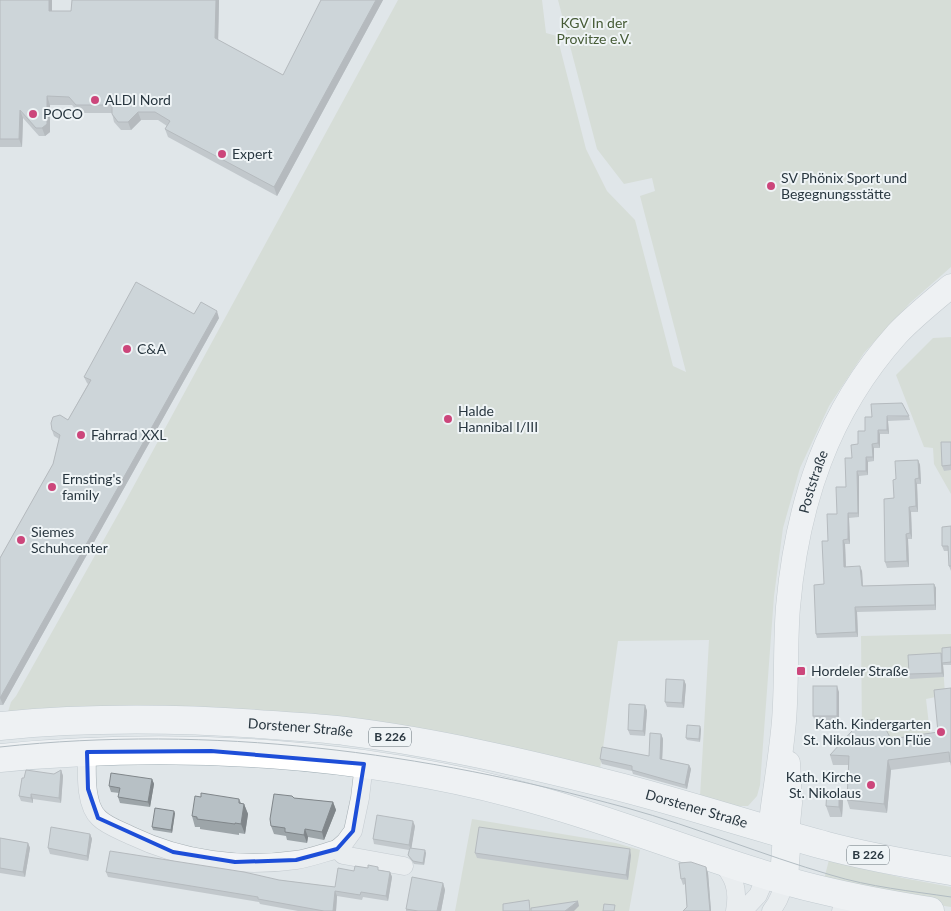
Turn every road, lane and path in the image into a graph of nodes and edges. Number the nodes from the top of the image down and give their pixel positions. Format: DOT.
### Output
graph roads {
  1 [pos="951,286"];
  2 [pos="0,726"];
  3 [pos="87,752"];
  4 [pos="0,758"];
  5 [pos="364,764"];
  6 [pos="778,832"];
  7 [pos="337,849"];
  8 [pos="719,859"];
  9 [pos="404,866"];
  10 [pos="951,871"];
  11 [pos="775,877"];
  12 [pos="882,903"];
  13 [pos="735,911"];
  14 [pos="743,911"];
  15 [pos="771,911"];
  16 [pos="840,911"];
  17 [pos="930,911"];
  1 -- 6 [label="street, Poststraße"];
  2 -- 6 [label="main road, Dorstener Straße / B 226"];
  3 -- 4 [label="main road, B 226"];
  3 -- 5 [label="main road, B 226"];
  3 -- 7 [label="street"];
  5 -- 7 [label="street"];
  5 -- 8 [label="main road, B 226"];
  6 -- 10 [label="main road, Dorstener Straße / B 226"];
  6 -- 11 [label="main road"];
  7 -- 9 [label="street"];
  8 -- 11 [label="main road, B 226"];
  8 -- 13 [label="street"];
  11 -- 12 [label="main road, B 226"];
  11 -- 14 [label="street"];
  11 -- 15 [label="street"];
  12 -- 16 [label="street"];
  12 -- 17 [label="main road, B 226"];
}
